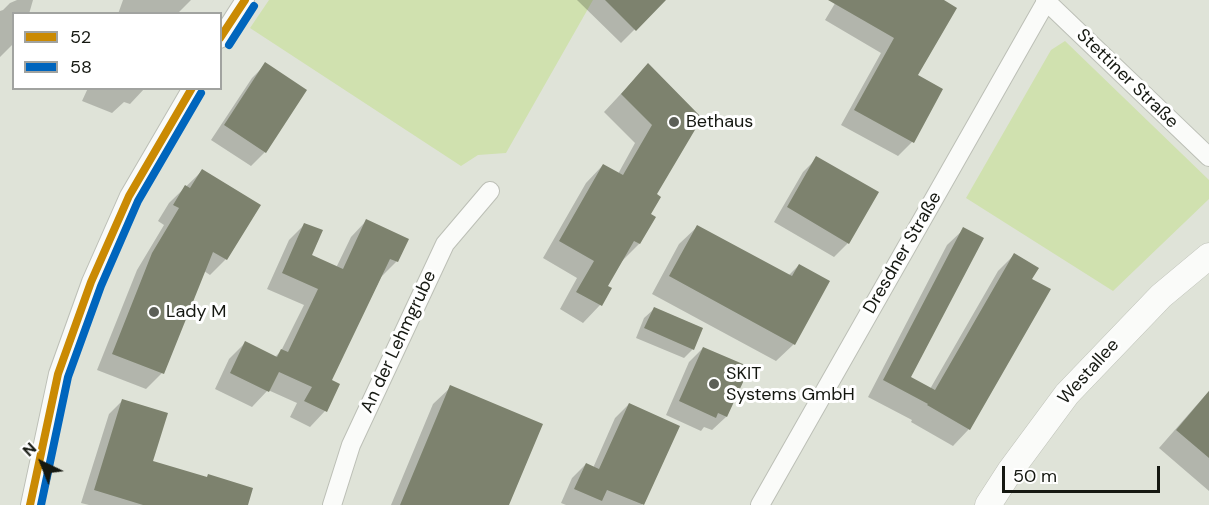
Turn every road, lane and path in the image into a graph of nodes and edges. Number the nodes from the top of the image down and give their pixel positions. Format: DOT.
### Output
graph roads {
  1 [pos="245,0"];
  2 [pos="1046,0"];
  3 [pos="222,36"];
  4 [pos="191,90"];
  5 [pos="1209,157"];
  6 [pos="490,191"];
  7 [pos="1209,256"];
  8 [pos="30,505"];
  9 [pos="332,505"];
  10 [pos="760,505"];
  11 [pos="988,505"];
  1 -- 3 [label="street"];
  2 -- 5 [label="street, Stettiner Straße"];
  2 -- 10 [label="street, Dresdner Straße"];
  4 -- 8 [label="street"];
  6 -- 9 [label="street, An der Lehmgrube"];
  7 -- 11 [label="main road, Westallee"];
}
